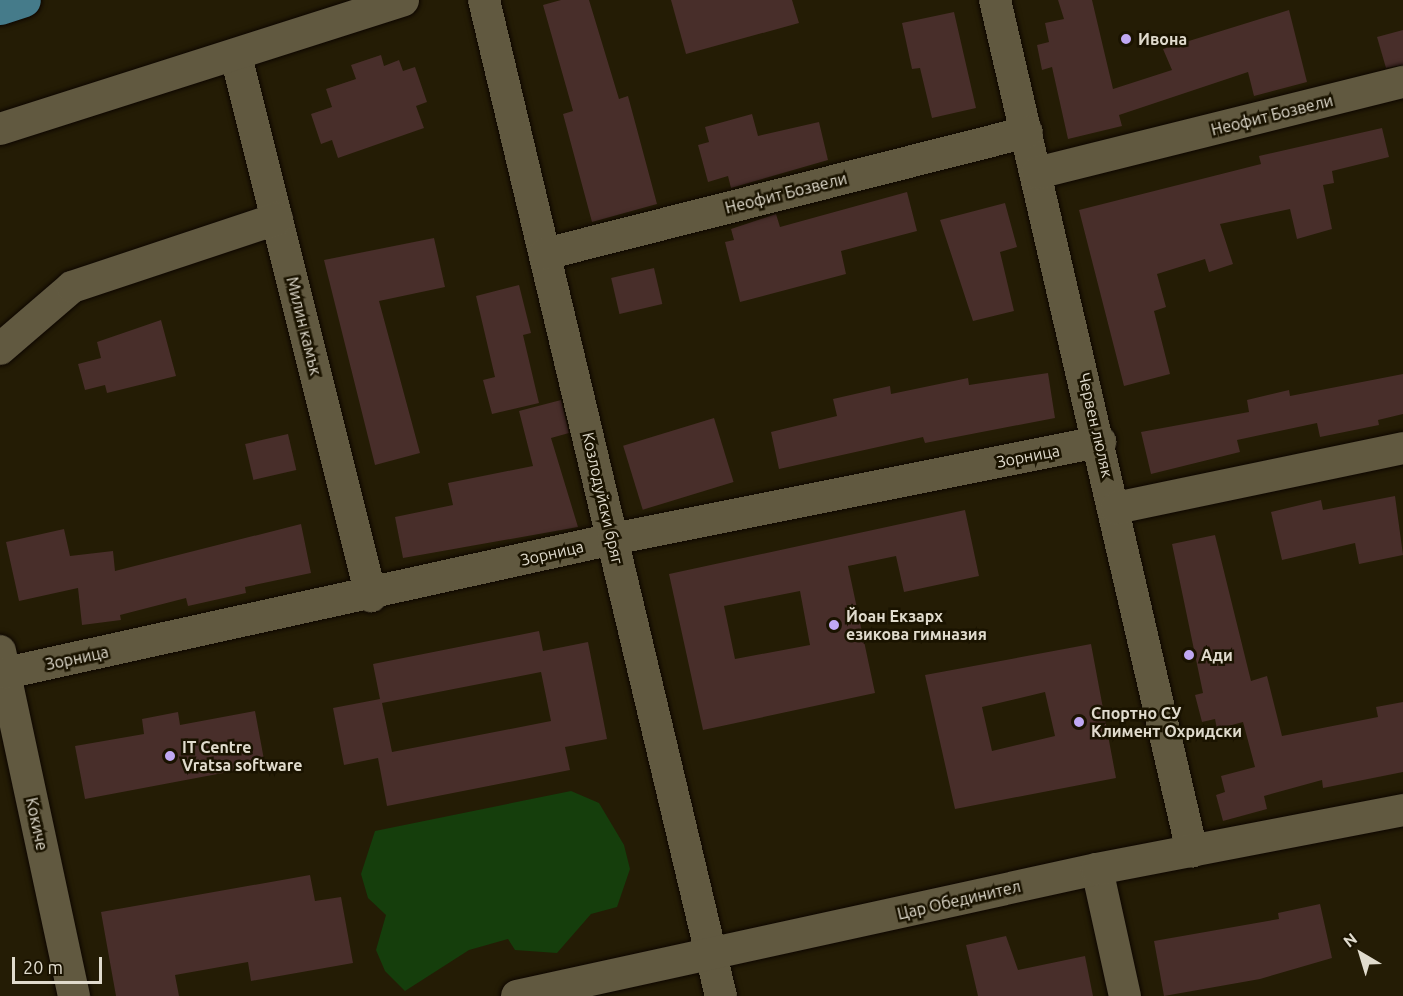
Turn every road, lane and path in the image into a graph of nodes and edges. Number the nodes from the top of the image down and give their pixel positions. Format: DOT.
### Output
graph roads {
  1 [pos="24,0"];
  2 [pos="403,0"];
  3 [pos="484,0"];
  4 [pos="995,0"];
  5 [pos="0,8"];
  6 [pos="236,56"];
  7 [pos="1403,82"];
  8 [pos="0,129"];
  9 [pos="1027,132"];
  10 [pos="1036,173"];
  11 [pos="277,219"];
  12 [pos="545,254"];
  13 [pos="0,348"];
  14 [pos="1100,442"];
  15 [pos="1403,448"];
  16 [pos="1116,508"];
  17 [pos="613,539"];
  18 [pos="371,596"];
  19 [pos="3,662"];
  20 [pos="1403,810"];
  21 [pos="1191,851"];
  22 [pos="1098,869"];
  23 [pos="711,955"];
  24 [pos="529,995"];
  25 [pos="74,996"];
  26 [pos="721,996"];
  27 [pos="1125,996"];
  1 -- 5 [label="main road"];
  2 -- 6 [label="street"];
  3 -- 12 [label="street, Козлодуйски бряг"];
  4 -- 9 [label="street, Червен люляк"];
  6 -- 8 [label="street"];
  6 -- 11 [label="street, Милин камък"];
  7 -- 10 [label="street, Неофит Бозвели"];
  9 -- 10 [label="street, Червен люляк"];
  9 -- 12 [label="street, Неофит Бозвели"];
  10 -- 14 [label="street, Червен люляк"];
  11 -- 13 [label="street"];
  11 -- 18 [label="street, Милин камък"];
  12 -- 17 [label="street, Козлодуйски бряг"];
  14 -- 16 [label="street, Червен люляк"];
  14 -- 17 [label="street, Зорница"];
  15 -- 16 [label="street"];
  16 -- 21 [label="street, Червен люляк"];
  17 -- 18 [label="street, Зорница"];
  17 -- 23 [label="street, Козлодуйски бряг"];
  18 -- 19 [label="street, Зорница"];
  19 -- 25 [label="street, Кокиче"];
  20 -- 21 [label="street, Цар Обединител"];
  21 -- 22 [label="street, Цар Обединител"];
  22 -- 23 [label="street, Цар Обединител"];
  22 -- 27 [label="street"];
  23 -- 24 [label="street, Цар Обединител"];
  23 -- 26 [label="street, Козлодуйски бряг"];
}
